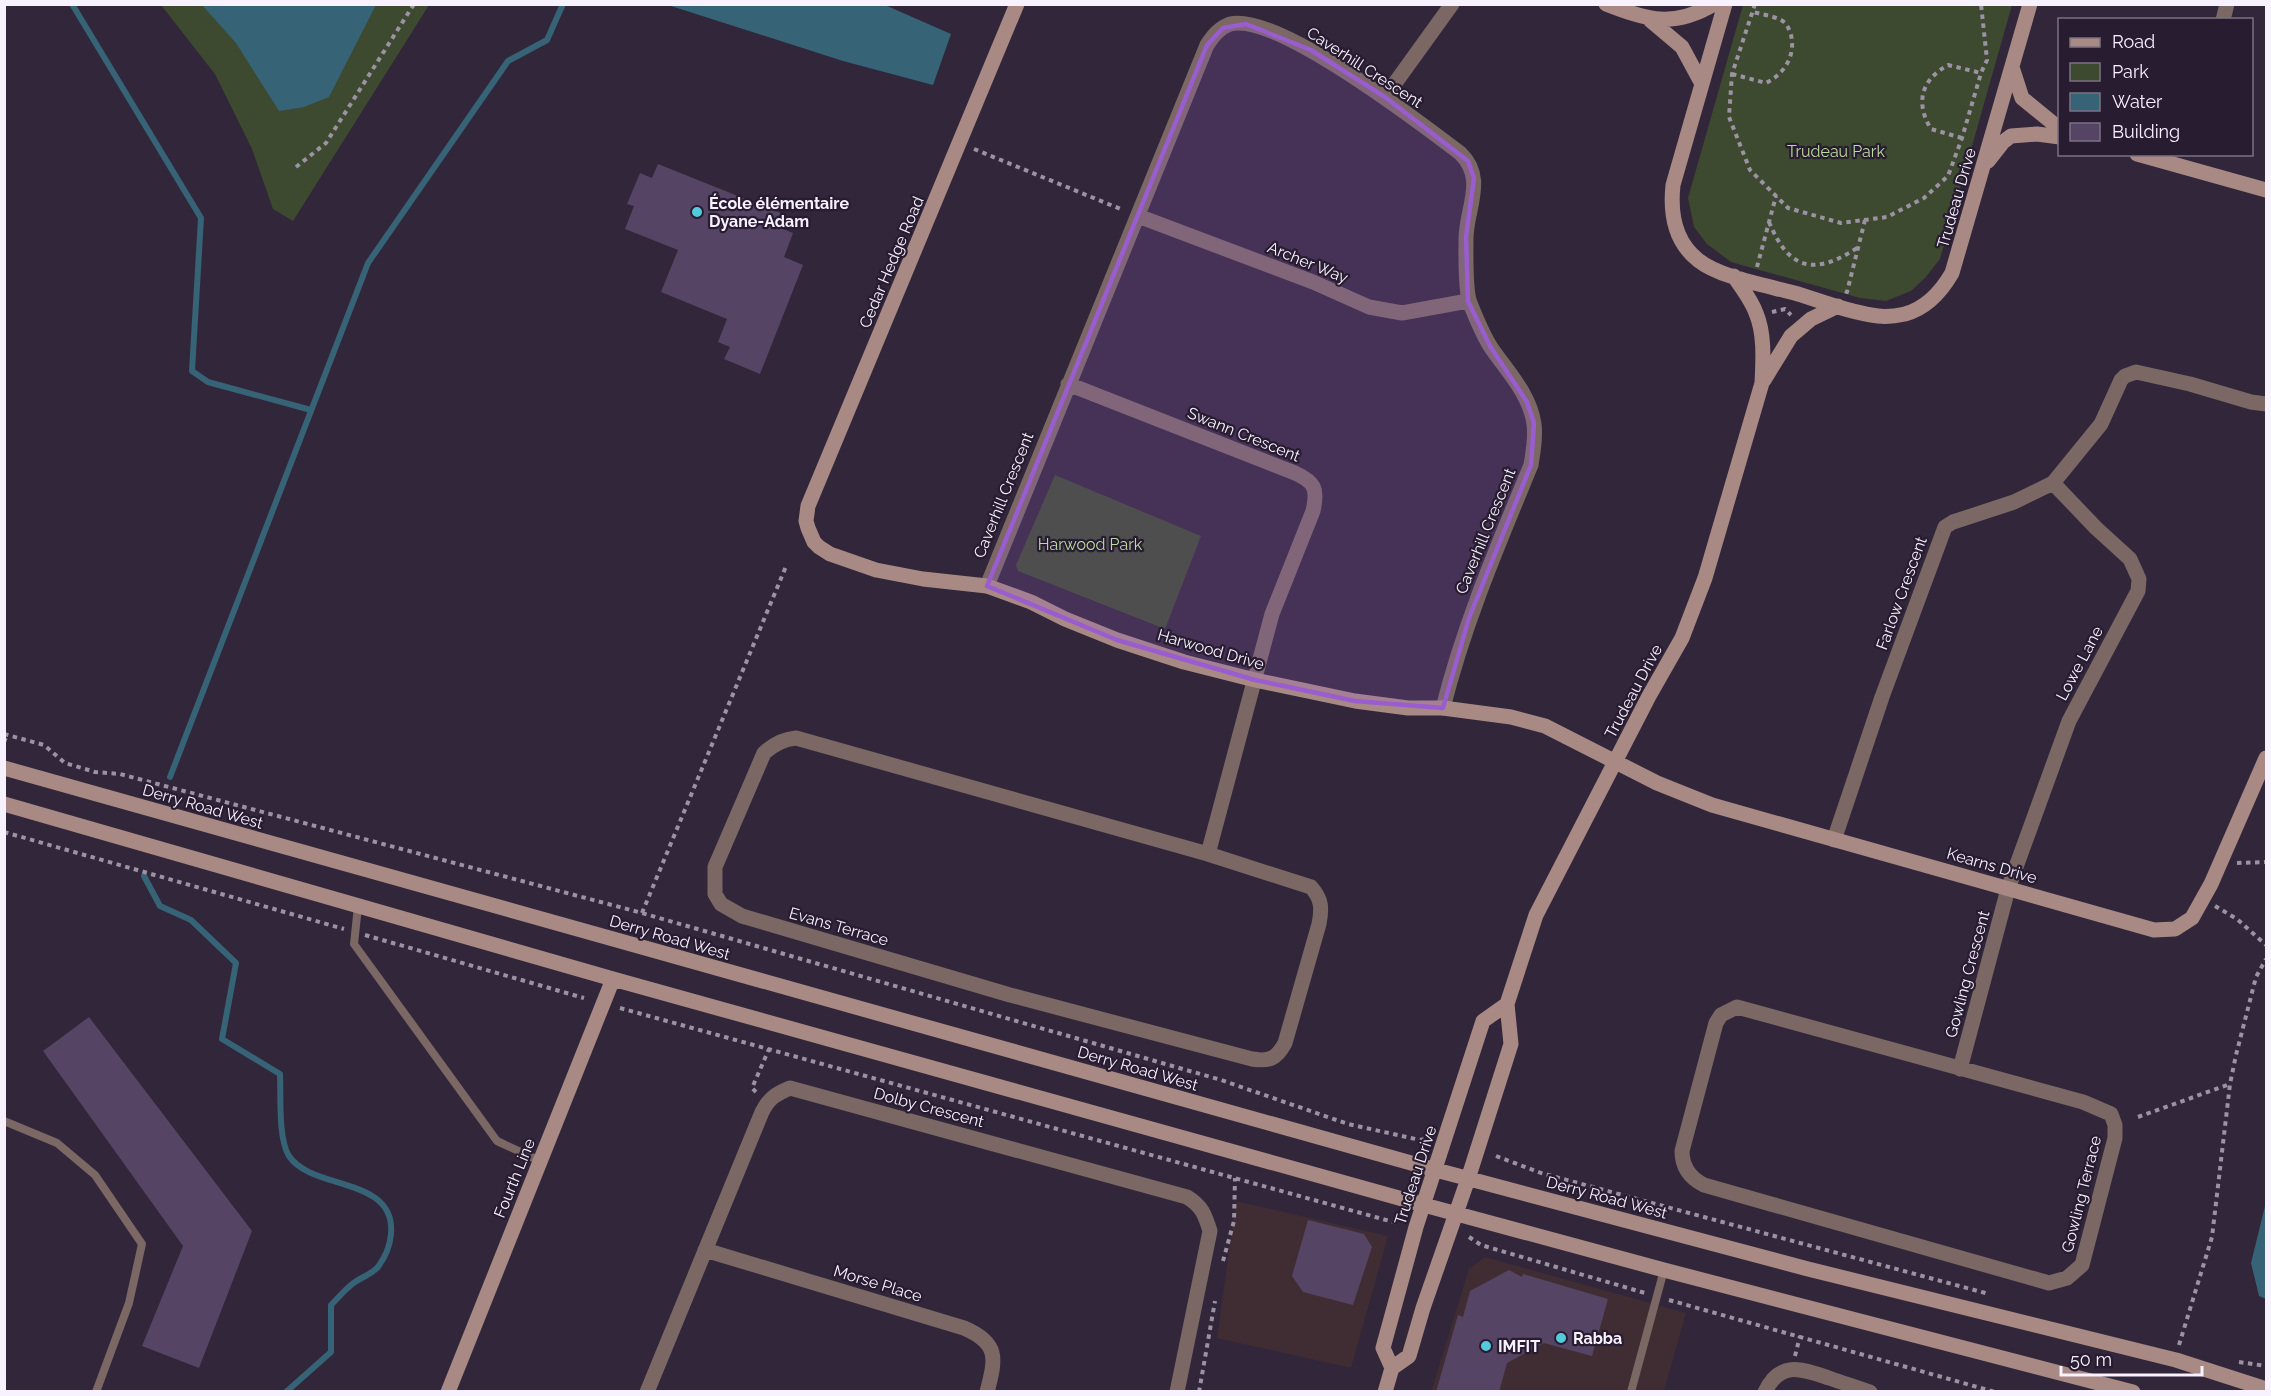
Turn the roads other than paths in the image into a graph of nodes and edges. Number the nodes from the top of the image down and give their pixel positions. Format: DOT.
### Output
graph roads {
  1 [pos="1017,4"];
  2 [pos="1452,4"];
  3 [pos="1606,4"];
  4 [pos="1714,4"];
  5 [pos="1725,4"];
  6 [pos="2030,4"];
  7 [pos="1650,20"];
  8 [pos="2012,66"];
  9 [pos="1702,84"];
  10 [pos="1385,97"];
  11 [pos="2058,127"];
  12 [pos="2058,137"];
  13 [pos="2152,156"];
  14 [pos="2181,160"];
  15 [pos="1984,166"];
  16 [pos="2266,190"];
  17 [pos="1138,216"];
  18 [pos="1734,276"];
  19 [pos="1468,301"];
  20 [pos="1838,306"];
  21 [pos="1762,383"];
  22 [pos="1068,384"];
  23 [pos="2266,404"];
  24 [pos="2053,483"];
  25 [pos="810,535"];
  26 [pos="987,586"];
  27 [pos="1255,680"];
  28 [pos="1443,708"];
  29 [pos="2266,758"];
  30 [pos="1616,760"];
  31 [pos="4,768"];
  32 [pos="4,804"];
  33 [pos="1834,840"];
  34 [pos="1208,854"];
  35 [pos="2008,889"];
  36 [pos="358,906"];
  37 [pos="613,978"];
  38 [pos="1507,1004"];
  39 [pos="1960,1069"];
  40 [pos="4,1121"];
  41 [pos="540,1161"];
  42 [pos="1436,1170"];
  43 [pos="1468,1179"];
  44 [pos="1424,1205"];
  45 [pos="1456,1212"];
  46 [pos="705,1250"];
  47 [pos="1664,1270"];
  48 [pos="1392,1368"];
  49 [pos="2266,1389"];
  50 [pos="96,1392"];
  51 [pos="448,1392"];
  52 [pos="646,1392"];
  53 [pos="987,1392"];
  54 [pos="1177,1392"];
  55 [pos="1385,1392"];
  56 [pos="1631,1392"];
  57 [pos="1766,1392"];
  58 [pos="1870,1392"];
  59 [pos="2133,1392"];
  1 -- 25 [label="street, Cedar Hedge Road"];
  2 -- 10 [label="street"];
  3 -- 7 [label="street"];
  4 -- 7 [label="street"];
  5 -- 9 [label="street, Trudeau Drive"];
  6 -- 8 [label="street, Trudeau Drive"];
  7 -- 9 [label="street"];
  8 -- 11 [label="street"];
  8 -- 15 [label="street, Trudeau Drive"];
  9 -- 18 [label="street, Trudeau Drive"];
  10 -- 17 [label="street, Caverhill Crescent"];
  10 -- 19 [label="street, Caverhill Crescent"];
  12 -- 15 [label="street"];
  13 -- 14 [label="street"];
  14 -- 16 [label="street"];
  15 -- 20 [label="street, Trudeau Drive"];
  17 -- 19 [label="street, Archer Way"];
  17 -- 22 [label="street, Caverhill Crescent"];
  18 -- 20 [label="street, Trudeau Drive"];
  18 -- 21 [label="street, Trudeau Drive"];
  19 -- 28 [label="street, Caverhill Crescent"];
  20 -- 21 [label="street, Trudeau Drive"];
  21 -- 30 [label="street, Trudeau Drive"];
  22 -- 26 [label="street, Caverhill Crescent"];
  22 -- 27 [label="street, Swann Crescent"];
  23 -- 24 [label="street, Farlow Crescent"];
  24 -- 33 [label="street, Farlow Crescent"];
  24 -- 35 [label="street, Lowe Lane"];
  25 -- 26 [label="street, Harwood Drive"];
  26 -- 27 [label="street, Harwood Drive"];
  27 -- 28 [label="street, Harwood Drive"];
  27 -- 34 [label="street"];
  28 -- 30 [label="street, Harwood Drive"];
  29 -- 35 [label="street, Kearns Drive"];
  30 -- 33 [label="street, Kearns Drive"];
  30 -- 38 [label="street, Trudeau Drive"];
  31 -- 42 [label="street, Derry Road West"];
  32 -- 36 [label="street"];
  33 -- 35 [label="street, Kearns Drive"];
  34 -- 34 [label="street, Evans Terrace"];
  35 -- 39 [label="street, Gowling Crescent"];
  36 -- 37 [label="street"];
  36 -- 41 [label="lane"];
  37 -- 41 [label="street, Fourth Line"];
  37 -- 44 [label="street"];
  38 -- 42 [label="street, Trudeau Drive"];
  38 -- 43 [label="street, Trudeau Drive"];
  39 -- 39 [label="street, Gowling Terrace"];
  40 -- 50 [label="lane"];
  41 -- 51 [label="street, Fourth Line"];
  42 -- 43 [label="street, Derry Road West"];
  42 -- 44 [label="street, Trudeau Drive"];
  43 -- 45 [label="street, Trudeau Drive"];
  43 -- 49 [label="street, Derry Road West"];
  44 -- 45 [label="street"];
  44 -- 48 [label="street, Trudeau Drive"];
  45 -- 47 [label="street"];
  45 -- 48 [label="street, Trudeau Drive"];
  46 -- 52 [label="street"];
  46 -- 53 [label="street, Morse Place"];
  46 -- 54 [label="street, Dolby Crescent"];
  47 -- 56 [label="lane"];
  47 -- 59 [label="street"];
  48 -- 55 [label="street, Trudeau Drive"];
  57 -- 58 [label="street"];
}
